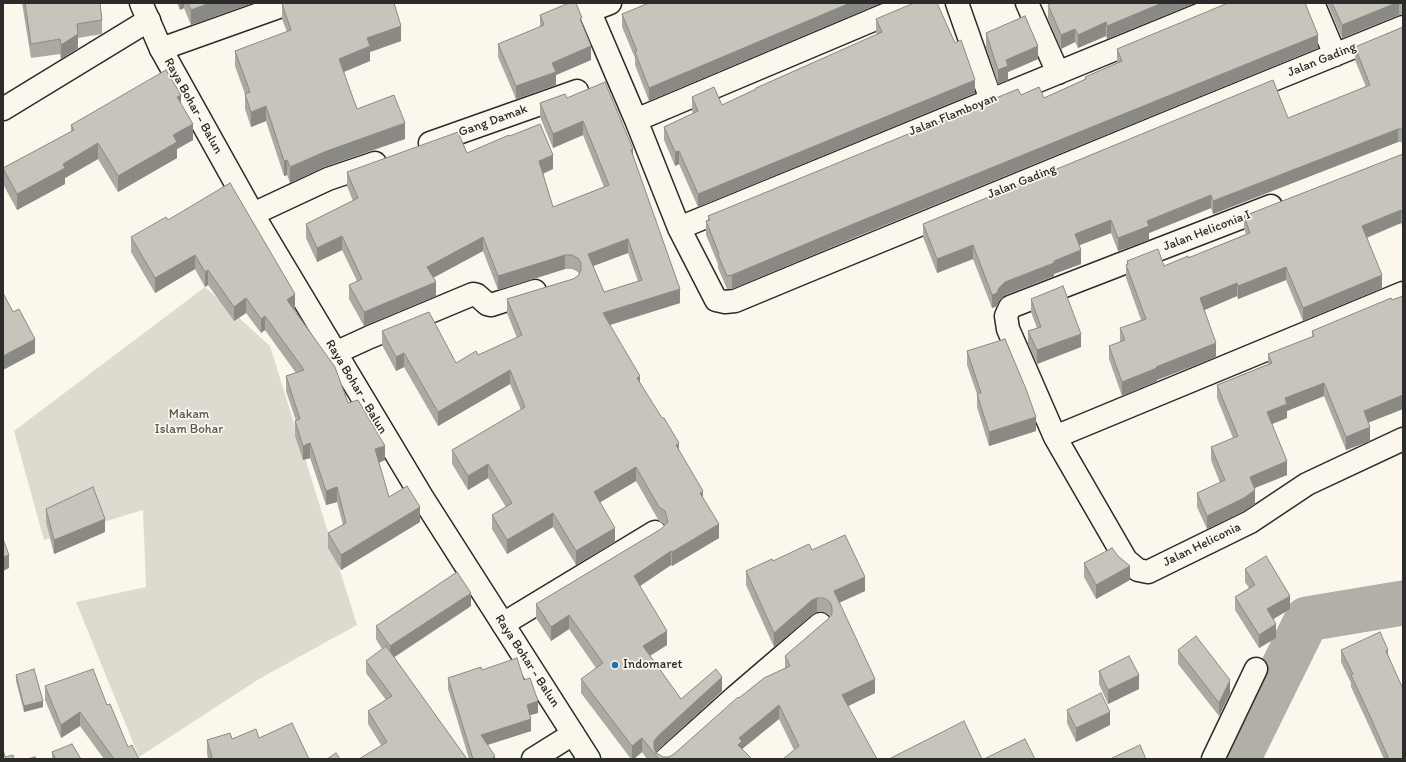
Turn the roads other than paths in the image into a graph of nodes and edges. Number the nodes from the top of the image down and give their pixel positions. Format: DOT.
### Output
graph roads {
  1 [pos="290,3"];
  2 [pos="610,3"];
  3 [pos="913,3"];
  4 [pos="956,3"];
  5 [pos="1027,3"];
  6 [pos="1228,3"];
  7 [pos="1313,3"];
  8 [pos="587,7"];
  9 [pos="145,12"];
  10 [pos="1403,27"];
  11 [pos="161,49"];
  12 [pos="1335,55"];
  13 [pos="1058,73"];
  14 [pos="577,91"];
  15 [pos="991,100"];
  16 [pos="3,109"];
  17 [pos="636,120"];
  18 [pos="1288,199"];
  19 [pos="253,214"];
  20 [pos="679,228"];
  21 [pos="556,285"];
  22 [pos="1403,292"];
  23 [pos="1010,307"];
  24 [pos="336,353"];
  25 [pos="1055,437"];
  26 [pos="1403,439"];
  27 [pos="655,532"];
  28 [pos="503,624"];
  29 [pos="820,624"];
  30 [pos="1256,670"];
  31 [pos="573,734"];
  32 [pos="533,759"];
  33 [pos="589,759"];
  34 [pos="666,759"];
  35 [pos="1213,759"];
  1 -- 11 [label="street"];
  2 -- 8 [label="street"];
  3 -- 17 [label="street"];
  4 -- 15 [label="street"];
  5 -- 13 [label="street"];
  6 -- 13 [label="street, Jalan Flamboyan"];
  7 -- 12 [label="street"];
  8 -- 17 [label="street"];
  9 -- 11 [label="street, Raya Bohar - Balun"];
  9 -- 16 [label="street"];
  10 -- 12 [label="street, Jalan Gading"];
  11 -- 19 [label="street, Raya Bohar - Balun"];
  12 -- 20 [label="street, Jalan Gading"];
  13 -- 15 [label="street, Jalan Flamboyan"];
  14 -- 19 [label="street, Gang Damak"];
  15 -- 20 [label="street, Jalan Flamboyan"];
  17 -- 20 [label="street"];
  18 -- 23 [label="street, Jalan Heliconia I"];
  19 -- 24 [label="street, Raya Bohar - Balun"];
  21 -- 24 [label="street"];
  22 -- 25 [label="street"];
  23 -- 25 [label="street, Jalan Heliconia"];
  24 -- 28 [label="street, Raya Bohar - Balun"];
  25 -- 26 [label="street, Jalan Heliconia"];
  27 -- 28 [label="street"];
  28 -- 31 [label="street, Raya Bohar - Balun"];
  29 -- 34 [label="street"];
  30 -- 35 [label="street"];
  31 -- 32 [label="street"];
  31 -- 33 [label="street, Raya Bohar - Balun"];
}
